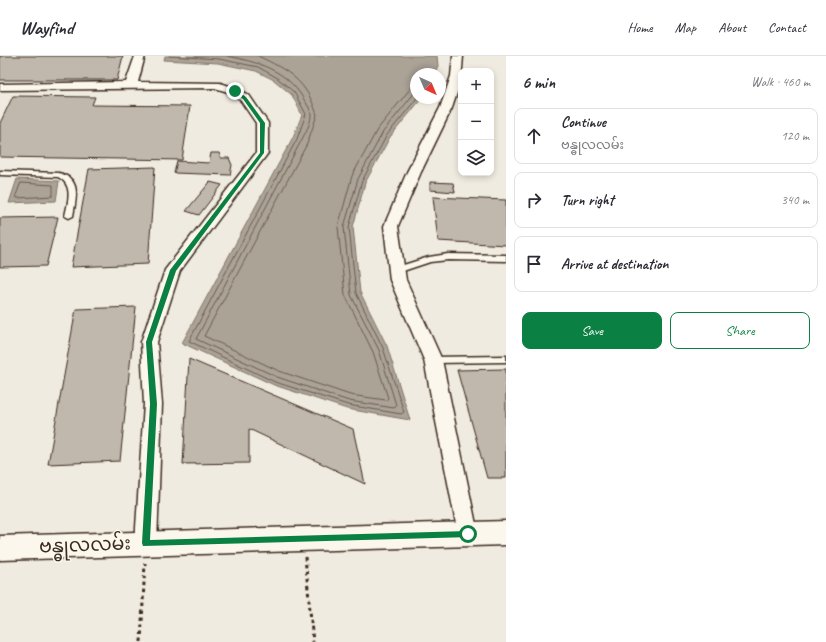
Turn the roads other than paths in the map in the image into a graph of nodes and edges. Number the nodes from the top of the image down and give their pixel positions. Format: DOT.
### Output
graph roads {
  1 [pos="140,56"];
  2 [pos="458,56"];
  3 [pos="131,85"];
  4 [pos="0,87"];
  5 [pos="0,174"];
  6 [pos="69,216"];
  7 [pos="506,258"];
  8 [pos="397,270"];
  9 [pos="506,359"];
  10 [pos="433,360"];
  11 [pos="506,533"];
  12 [pos="468,534"];
  13 [pos="146,543"];
  14 [pos="0,548"];
  1 -- 3 [label="street"];
  2 -- 8 [label="street"];
  3 -- 4 [label="street"];
  3 -- 13 [label="street"];
  5 -- 6 [label="lane"];
  7 -- 8 [label="lane"];
  8 -- 10 [label="street"];
  9 -- 10 [label="lane"];
  10 -- 12 [label="street"];
  11 -- 12 [label="street, ဗန္ဓုလလမ်း"];
  12 -- 13 [label="street, ဗန္ဓုလလမ်း"];
  13 -- 14 [label="street, ဗန္ဓုလလမ်း"];
}
